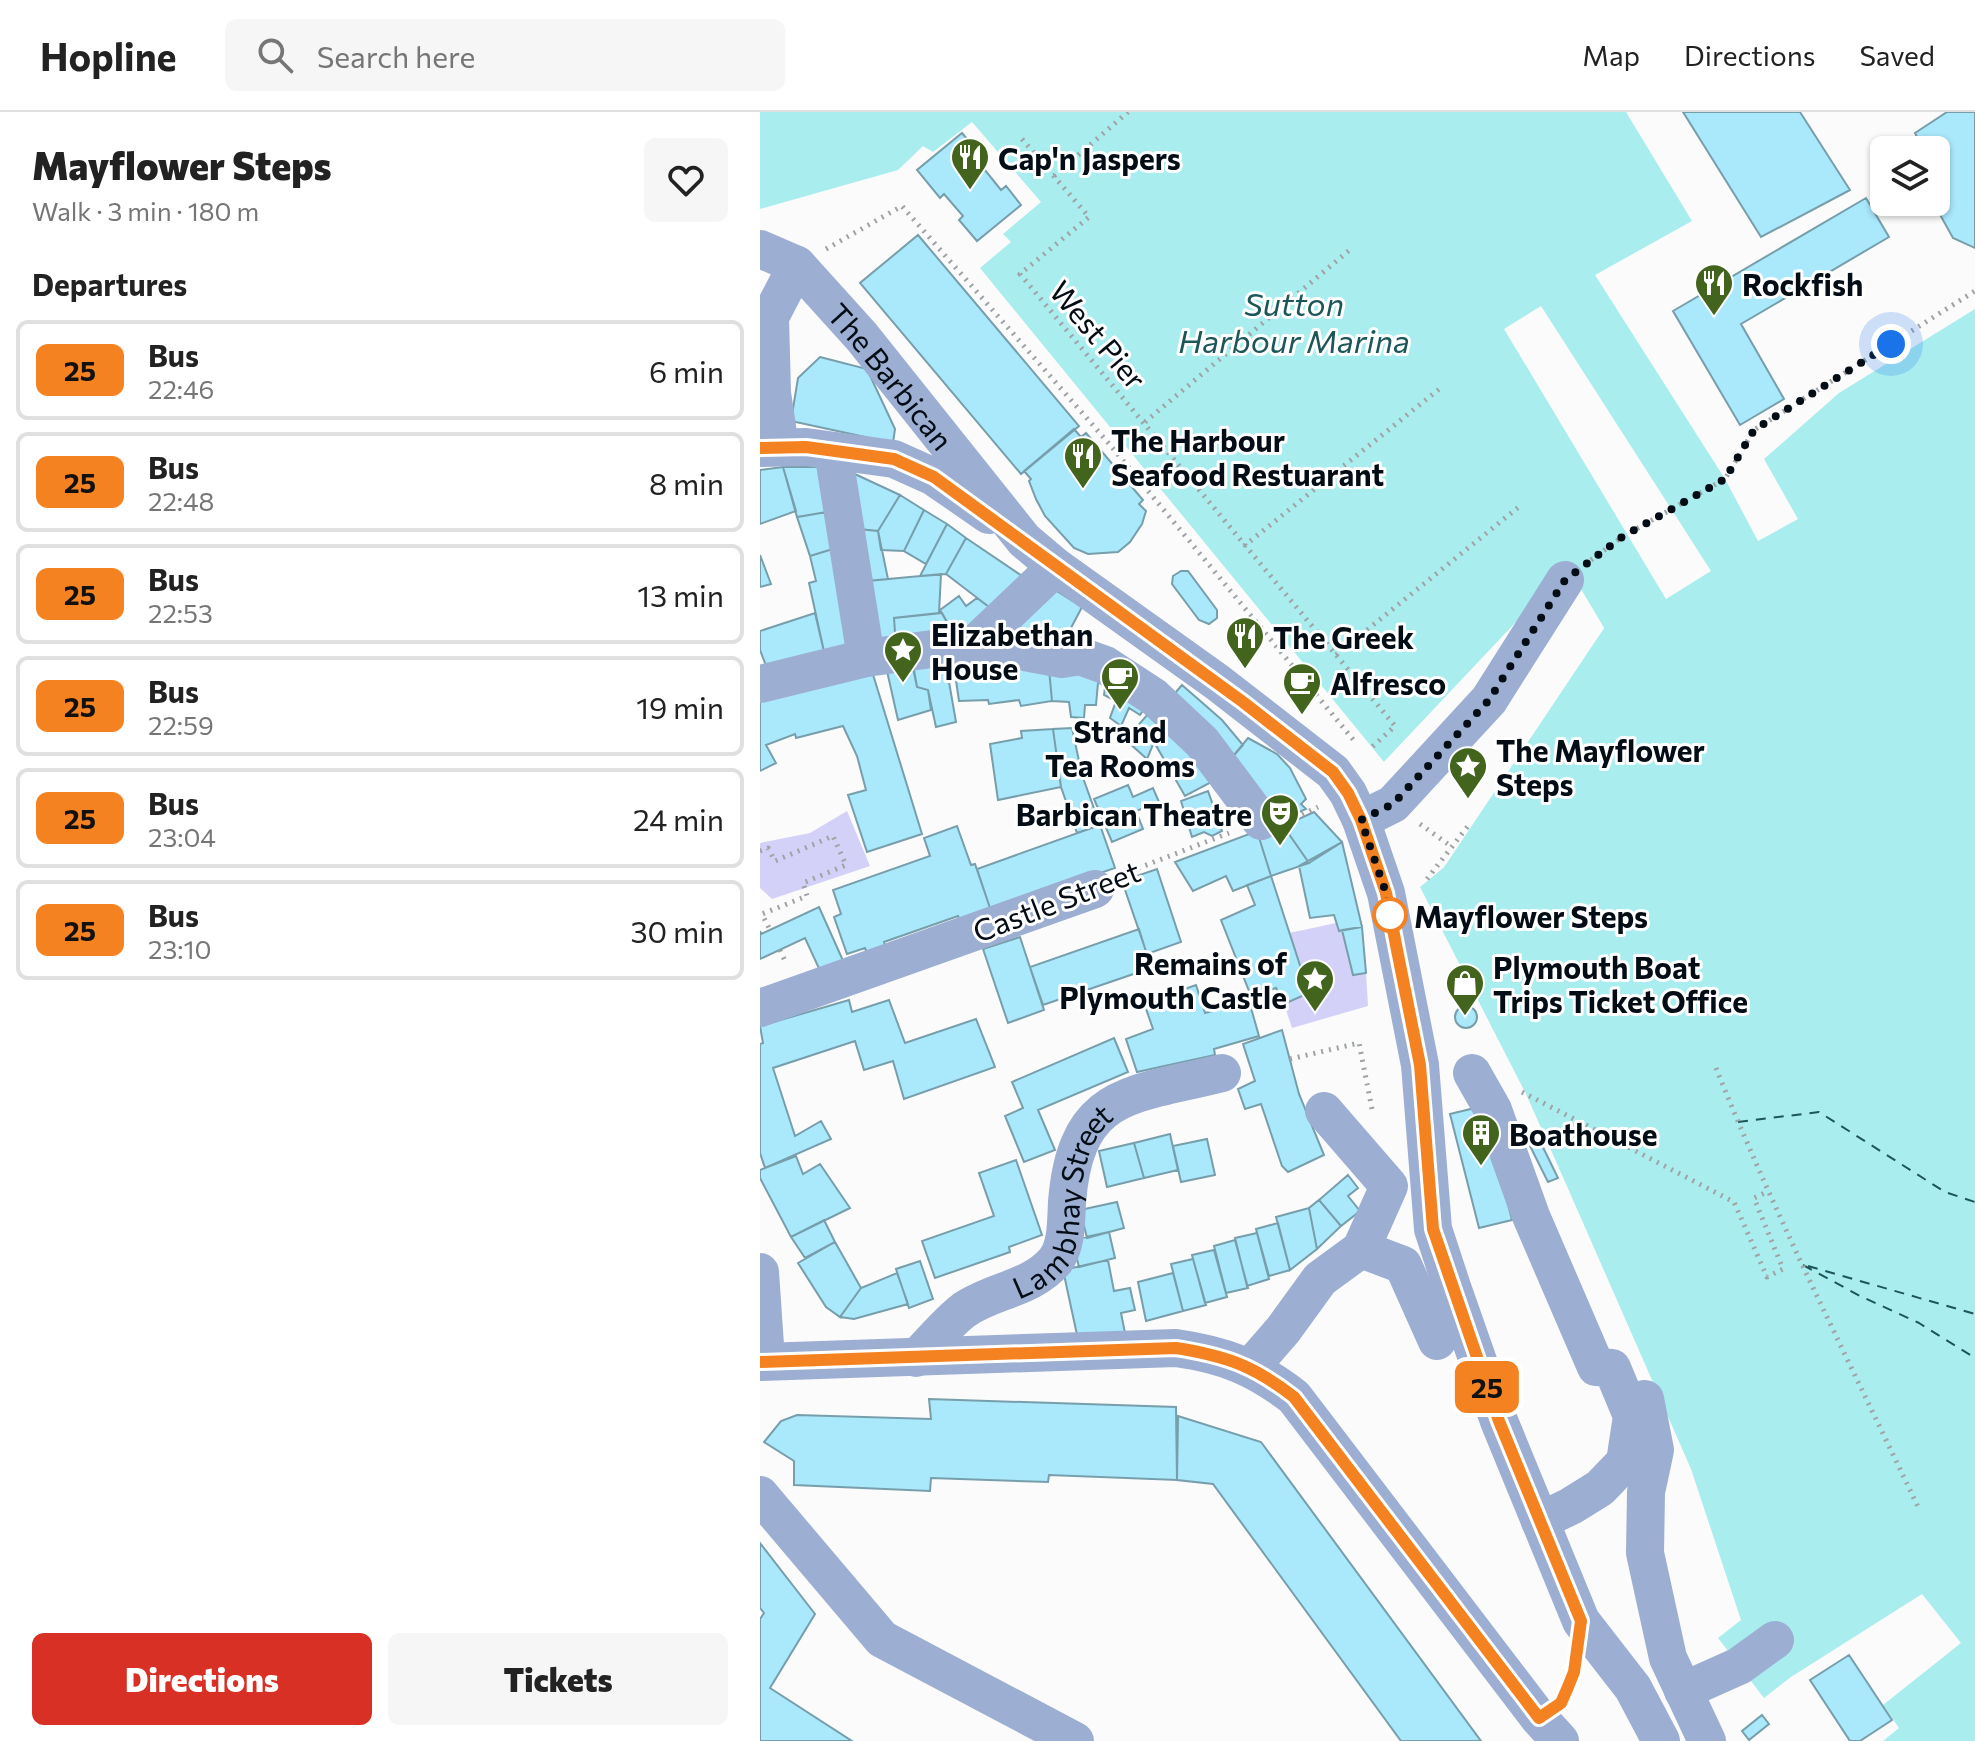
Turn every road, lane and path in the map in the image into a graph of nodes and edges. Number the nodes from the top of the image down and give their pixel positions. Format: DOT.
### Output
graph roads {
  1 [pos="1128,112"];
  2 [pos="1022,139"];
  3 [pos="1054,176"];
  4 [pos="1352,248"];
  5 [pos="760,249"];
  6 [pos="797,265"];
  7 [pos="1975,291"];
  8 [pos="1443,386"];
  9 [pos="1145,422"];
  10 [pos="770,447"];
  11 [pos="833,451"];
  12 [pos="1520,506"];
  13 [pos="1024,540"];
  14 [pos="1244,546"];
  15 [pos="1056,567"];
  16 [pos="1565,580"];
  17 [pos="1101,598"];
  18 [pos="976,643"];
  19 [pos="1336,655"];
  20 [pos="866,658"];
  21 [pos="1067,659"];
  22 [pos="761,684"];
  23 [pos="1372,747"];
  24 [pos="1362,750"];
  25 [pos="1355,807"];
  26 [pos="1261,821"];
  27 [pos="1468,826"];
  28 [pos="760,851"];
  29 [pos="1427,879"];
  30 [pos="1095,889"];
  31 [pos="770,930"];
  32 [pos="760,1008"];
  33 [pos="1359,1043"];
  34 [pos="1290,1059"];
  35 [pos="1716,1068"];
  36 [pos="1222,1073"];
  37 [pos="1472,1073"];
  38 [pos="1324,1111"];
  39 [pos="1769,1191"];
  40 [pos="1361,1249"];
  41 [pos="760,1272"];
  42 [pos="1437,1341"];
  43 [pos="916,1358"];
  44 [pos="763,1361"];
  45 [pos="1250,1368"];
  46 [pos="1614,1371"];
  47 [pos="760,1495"];
  48 [pos="1919,1509"];
  49 [pos="1540,1521"];
  50 [pos="1775,1640"];
  51 [pos="1683,1691"];
  52 [pos="1549,1730"];
  53 [pos="1075,1741"];
  54 [pos="1661,1741"];
  55 [pos="1707,1741"];
  1 -- 3 [label="path"];
  2 -- 3 [label="path, West Pier"];
  3 -- 9 [label="path, West Pier"];
  4 -- 9 [label="path, West Pier"];
  5 -- 6 [label="street"];
  6 -- 10 [label="street"];
  6 -- 13 [label="street, The Barbican"];
  6 -- 24 [label="path"];
  7 -- 16 [label="path"];
  8 -- 14 [label="path"];
  9 -- 14 [label="path, West Pier"];
  10 -- 11 [label="street"];
  11 -- 13 [label="street"];
  11 -- 20 [label="street"];
  12 -- 19 [label="path"];
  13 -- 15 [label="street, The Barbican"];
  14 -- 19 [label="path, West Pier"];
  15 -- 17 [label="street, The Barbican"];
  15 -- 18 [label="street"];
  16 -- 25 [label="street"];
  17 -- 21 [label="street"];
  17 -- 25 [label="street, The Barbican"];
  18 -- 20 [label="street"];
  18 -- 21 [label="street"];
  19 -- 23 [label="path, West Pier"];
  20 -- 22 [label="street"];
  21 -- 26 [label="street"];
  25 -- 26 [label="path, Castle Street"];
  25 -- 49 [label="street, The Barbican"];
  26 -- 30 [label="path, Castle Street"];
  27 -- 29 [label="path"];
  28 -- 31 [label="path"];
  30 -- 32 [label="street, Castle Street"];
  33 -- 34 [label="path"];
  35 -- 39 [label="path"];
  36 -- 43 [label="street, Lambhay Street"];
  37 -- 39 [label="path"];
  37 -- 46 [label="street"];
  38 -- 40 [label="street"];
  39 -- 48 [label="path"];
  40 -- 42 [label="street"];
  40 -- 45 [label="street"];
  41 -- 44 [label="street"];
  43 -- 44 [label="street"];
  43 -- 45 [label="street"];
  45 -- 52 [label="street"];
  46 -- 49 [label="street"];
  46 -- 51 [label="street"];
  47 -- 53 [label="street"];
  49 -- 54 [label="street, The Barbican"];
  50 -- 51 [label="street"];
  51 -- 55 [label="street"];
}
